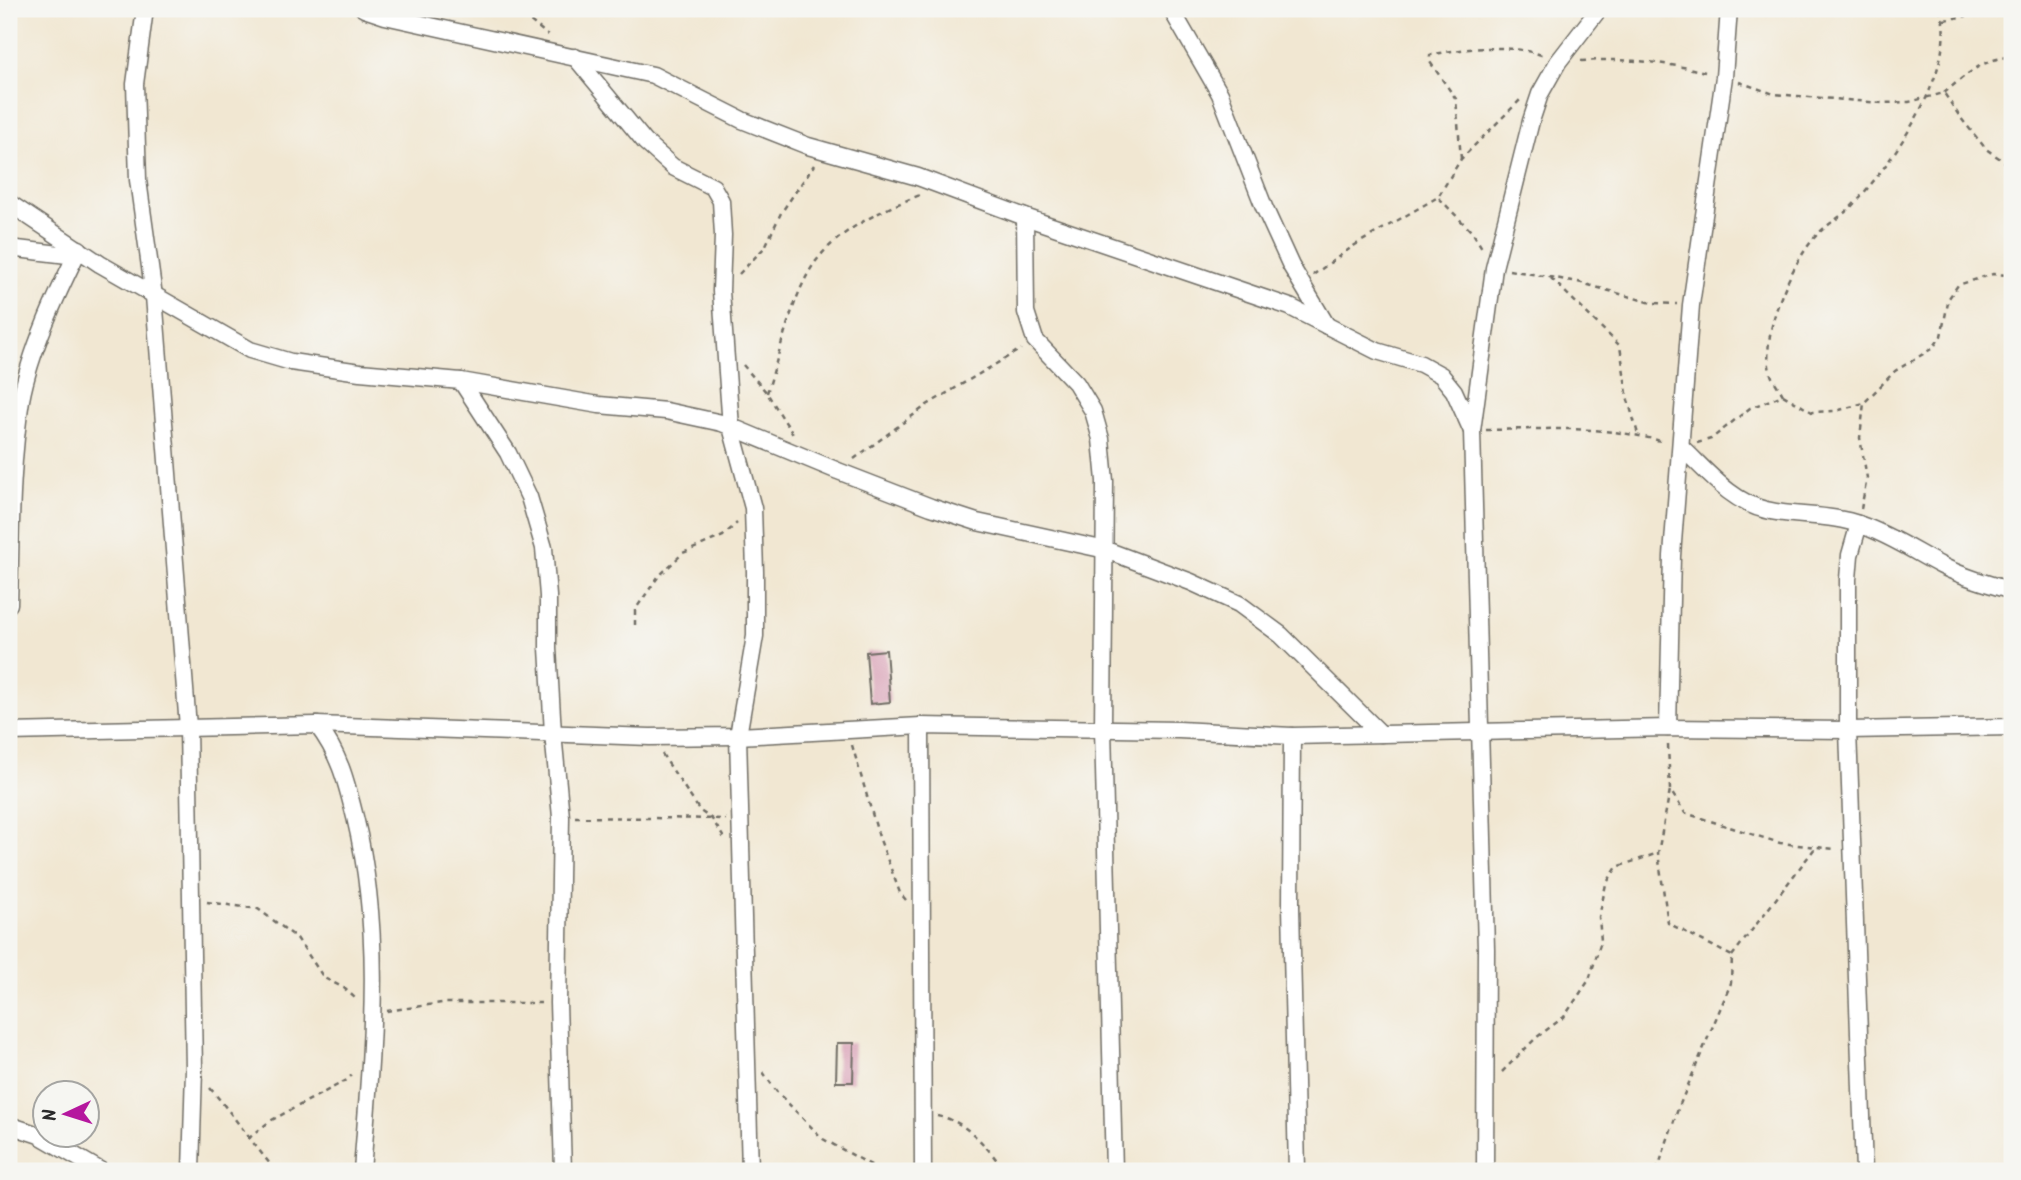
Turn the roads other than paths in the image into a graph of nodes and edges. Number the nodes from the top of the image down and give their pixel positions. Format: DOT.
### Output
graph roads {
  1 [pos="145,9"];
  2 [pos="364,9"];
  3 [pos="1171,9"];
  4 [pos="1729,9"];
  5 [pos="1594,12"];
  6 [pos="575,57"];
  7 [pos="9,203"];
  8 [pos="1024,217"];
  9 [pos="9,248"];
  10 [pos="77,253"];
  11 [pos="154,296"];
  12 [pos="1328,327"];
  13 [pos="461,381"];
  14 [pos="731,427"];
  15 [pos="1472,431"];
  16 [pos="1681,447"];
  17 [pos="1858,524"];
  18 [pos="1106,550"];
  19 [pos="2012,591"];
  20 [pos="9,604"];
  21 [pos="317,724"];
  22 [pos="921,726"];
  23 [pos="188,727"];
  24 [pos="2012,727"];
  25 [pos="1103,728"];
  26 [pos="1668,728"];
  27 [pos="1848,730"];
  28 [pos="9,732"];
  29 [pos="552,733"];
  30 [pos="1480,733"];
  31 [pos="1381,734"];
  32 [pos="738,736"];
  33 [pos="1292,736"];
  34 [pos="9,1125"];
  35 [pos="101,1171"];
  36 [pos="191,1171"];
  37 [pos="362,1171"];
  38 [pos="563,1171"];
  39 [pos="750,1171"];
  40 [pos="923,1171"];
  41 [pos="1114,1171"];
  42 [pos="1297,1171"];
  43 [pos="1485,1171"];
  44 [pos="1864,1171"];
  1 -- 11 [label="street"];
  2 -- 6 [label="street"];
  3 -- 12 [label="street"];
  4 -- 16 [label="street"];
  5 -- 15 [label="street"];
  6 -- 8 [label="street"];
  6 -- 14 [label="street"];
  7 -- 10 [label="street"];
  8 -- 12 [label="street"];
  8 -- 18 [label="street"];
  9 -- 10 [label="street"];
  10 -- 11 [label="street"];
  10 -- 20 [label="street"];
  11 -- 13 [label="street"];
  11 -- 23 [label="street"];
  12 -- 15 [label="street"];
  13 -- 14 [label="street"];
  13 -- 29 [label="street"];
  14 -- 18 [label="street"];
  14 -- 32 [label="street"];
  15 -- 30 [label="street"];
  16 -- 17 [label="street"];
  16 -- 26 [label="street"];
  17 -- 19 [label="street"];
  17 -- 27 [label="street"];
  18 -- 25 [label="street"];
  18 -- 31 [label="street"];
  21 -- 23 [label="street"];
  21 -- 29 [label="street"];
  21 -- 37 [label="street"];
  22 -- 25 [label="street"];
  22 -- 32 [label="street"];
  22 -- 40 [label="street"];
  23 -- 28 [label="street"];
  23 -- 36 [label="street"];
  24 -- 27 [label="street"];
  25 -- 33 [label="street"];
  25 -- 41 [label="street"];
  26 -- 27 [label="street"];
  26 -- 30 [label="street"];
  27 -- 44 [label="street"];
  29 -- 32 [label="street"];
  29 -- 38 [label="street"];
  30 -- 31 [label="street"];
  30 -- 43 [label="street"];
  31 -- 33 [label="street"];
  32 -- 39 [label="street"];
  33 -- 42 [label="street"];
  34 -- 35 [label="street"];
}
